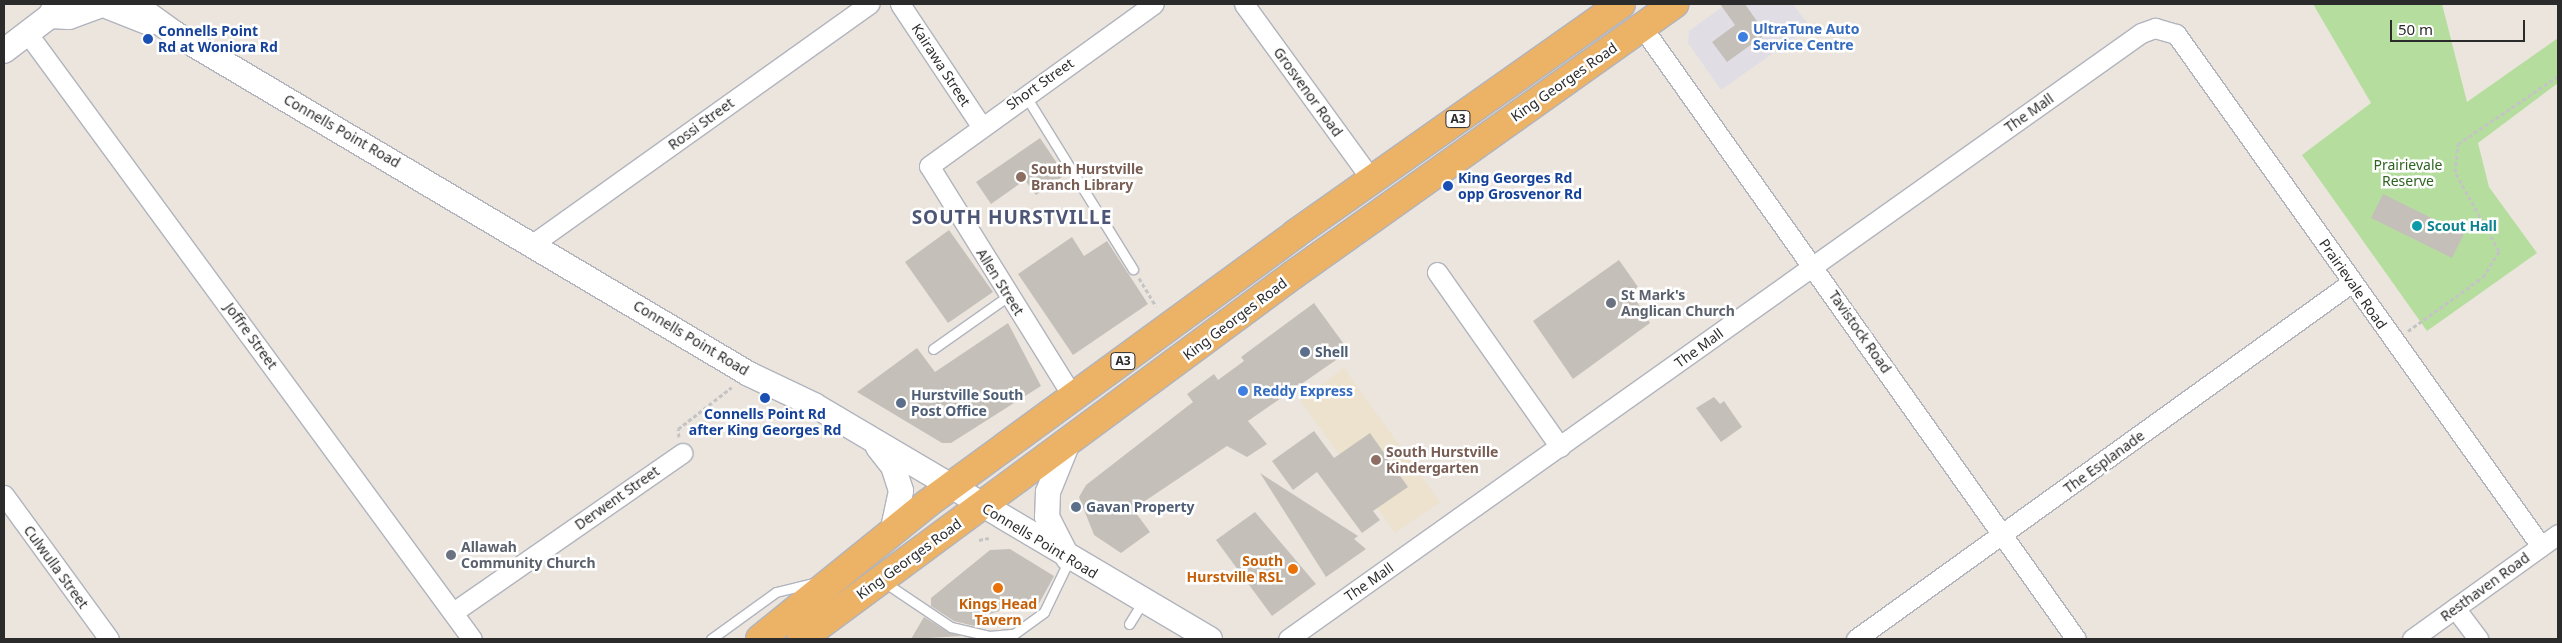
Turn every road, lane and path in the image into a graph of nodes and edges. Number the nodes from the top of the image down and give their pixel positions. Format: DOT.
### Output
graph roads {
  1 [pos="134,4"];
  2 [pos="869,4"];
  3 [pos="900,4"];
  4 [pos="1154,4"];
  5 [pos="1244,4"];
  6 [pos="1621,4"];
  7 [pos="1674,4"];
  8 [pos="105,5"];
  9 [pos="53,10"];
  10 [pos="1642,26"];
  11 [pos="2161,27"];
  12 [pos="174,33"];
  13 [pos="28,34"];
  14 [pos="4,51"];
  15 [pos="2558,76"];
  16 [pos="1024,95"];
  17 [pos="981,126"];
  18 [pos="929,166"];
  19 [pos="1372,180"];
  20 [pos="534,243"];
  21 [pos="1813,266"];
  22 [pos="1133,269"];
  23 [pos="1437,272"];
  24 [pos="2352,282"];
  25 [pos="1008,296"];
  26 [pos="1156,306"];
  27 [pos="2392,341"];
  28 [pos="933,349"];
  29 [pos="733,387"];
  30 [pos="1074,397"];
  31 [pos="874,442"];
  32 [pos="1068,445"];
  33 [pos="1560,447"];
  34 [pos="682,453"];
  35 [pos="950,487"];
  36 [pos="4,495"];
  37 [pos="981,506"];
  38 [pos="892,533"];
  39 [pos="2558,534"];
  40 [pos="2002,536"];
  41 [pos="989,538"];
  42 [pos="979,540"];
  43 [pos="2541,546"];
  44 [pos="1069,560"];
  45 [pos="836,577"];
  46 [pos="881,579"];
  47 [pos="1144,600"];
  48 [pos="2455,608"];
  49 [pos="455,611"];
  50 [pos="1129,624"];
  51 [pos="1200,637"];
  52 [pos="109,639"];
  53 [pos="472,639"];
  54 [pos="711,639"];
  55 [pos="760,639"];
  56 [pos="801,639"];
  57 [pos="1288,639"];
  58 [pos="1856,639"];
  59 [pos="2076,639"];
  60 [pos="2412,639"];
  61 [pos="2478,639"];
  1 -- 12 [label="street, Connells Point Road"];
  2 -- 20 [label="street, Rossi Street"];
  3 -- 17 [label="street, Kairawa Street"];
  4 -- 16 [label="street, Short Street"];
  5 -- 19 [label="street, Grosvenor Road"];
  6 -- 19 [label="highway, King Georges Road / A3"];
  7 -- 10 [label="highway, King Georges Road / A3"];
  8 -- 9 [label="street"];
  8 -- 12 [label="street, Connells Point Road"];
  9 -- 13 [label="street"];
  10 -- 21 [label="street, Tavistock Road"];
  10 -- 32 [label="highway, King Georges Road / A3"];
  11 -- 21 [label="street, The Mall"];
  11 -- 24 [label="street, Prairievale Road"];
  12 -- 20 [label="street, Connells Point Road"];
  13 -- 14 [label="street"];
  13 -- 49 [label="street, Joffre Street"];
  15 -- 27 [label="path"];
  16 -- 17 [label="street, Short Street"];
  16 -- 22 [label="lane"];
  17 -- 18 [label="street, Short Street"];
  18 -- 25 [label="street, Allen Street"];
  19 -- 30 [label="highway, King Georges Road / A3"];
  20 -- 31 [label="street, Connells Point Road"];
  21 -- 33 [label="street, The Mall"];
  21 -- 40 [label="street, Tavistock Road"];
  22 -- 26 [label="path"];
  23 -- 33 [label="street"];
  24 -- 27 [label="street, Prairievale Road"];
  24 -- 40 [label="street, The Esplanade"];
  25 -- 28 [label="lane"];
  25 -- 30 [label="street, Allen Street"];
  27 -- 43 [label="street, Prairievale Road"];
  29 -- 34 [label="path"];
  30 -- 35 [label="highway, King Georges Road / A3"];
  31 -- 35 [label="street, Connells Point Road"];
  31 -- 38 [label="street"];
  32 -- 37 [label="highway, King Georges Road / A3"];
  32 -- 44 [label="street"];
  33 -- 57 [label="street, The Mall"];
  34 -- 49 [label="street, Derwent Street"];
  35 -- 37 [label="street, Connells Point Road"];
  35 -- 38 [label="highway, King Georges Road / A3"];
  36 -- 52 [label="street, Culwulla Street"];
  37 -- 44 [label="street, Connells Point Road"];
  37 -- 46 [label="highway, King Georges Road / A3"];
  38 -- 45 [label="highway, King Georges Road / A3"];
  39 -- 43 [label="street, Resthaven Road"];
  40 -- 58 [label="street, The Esplanade"];
  40 -- 59 [label="street, Tavistock Road"];
  41 -- 42 [label="path"];
  43 -- 48 [label="street, Resthaven Road"];
  44 -- 46 [label="lane"];
  44 -- 47 [label="street, Connells Point Road"];
  45 -- 54 [label="lane"];
  45 -- 55 [label="highway, King Georges Road / A3"];
  46 -- 56 [label="highway, King Georges Road / A3"];
  47 -- 50 [label="lane"];
  47 -- 51 [label="street, Connells Point Road"];
  48 -- 60 [label="street, Resthaven Road"];
  48 -- 61 [label="street"];
  49 -- 53 [label="street, Joffre Street"];
}
